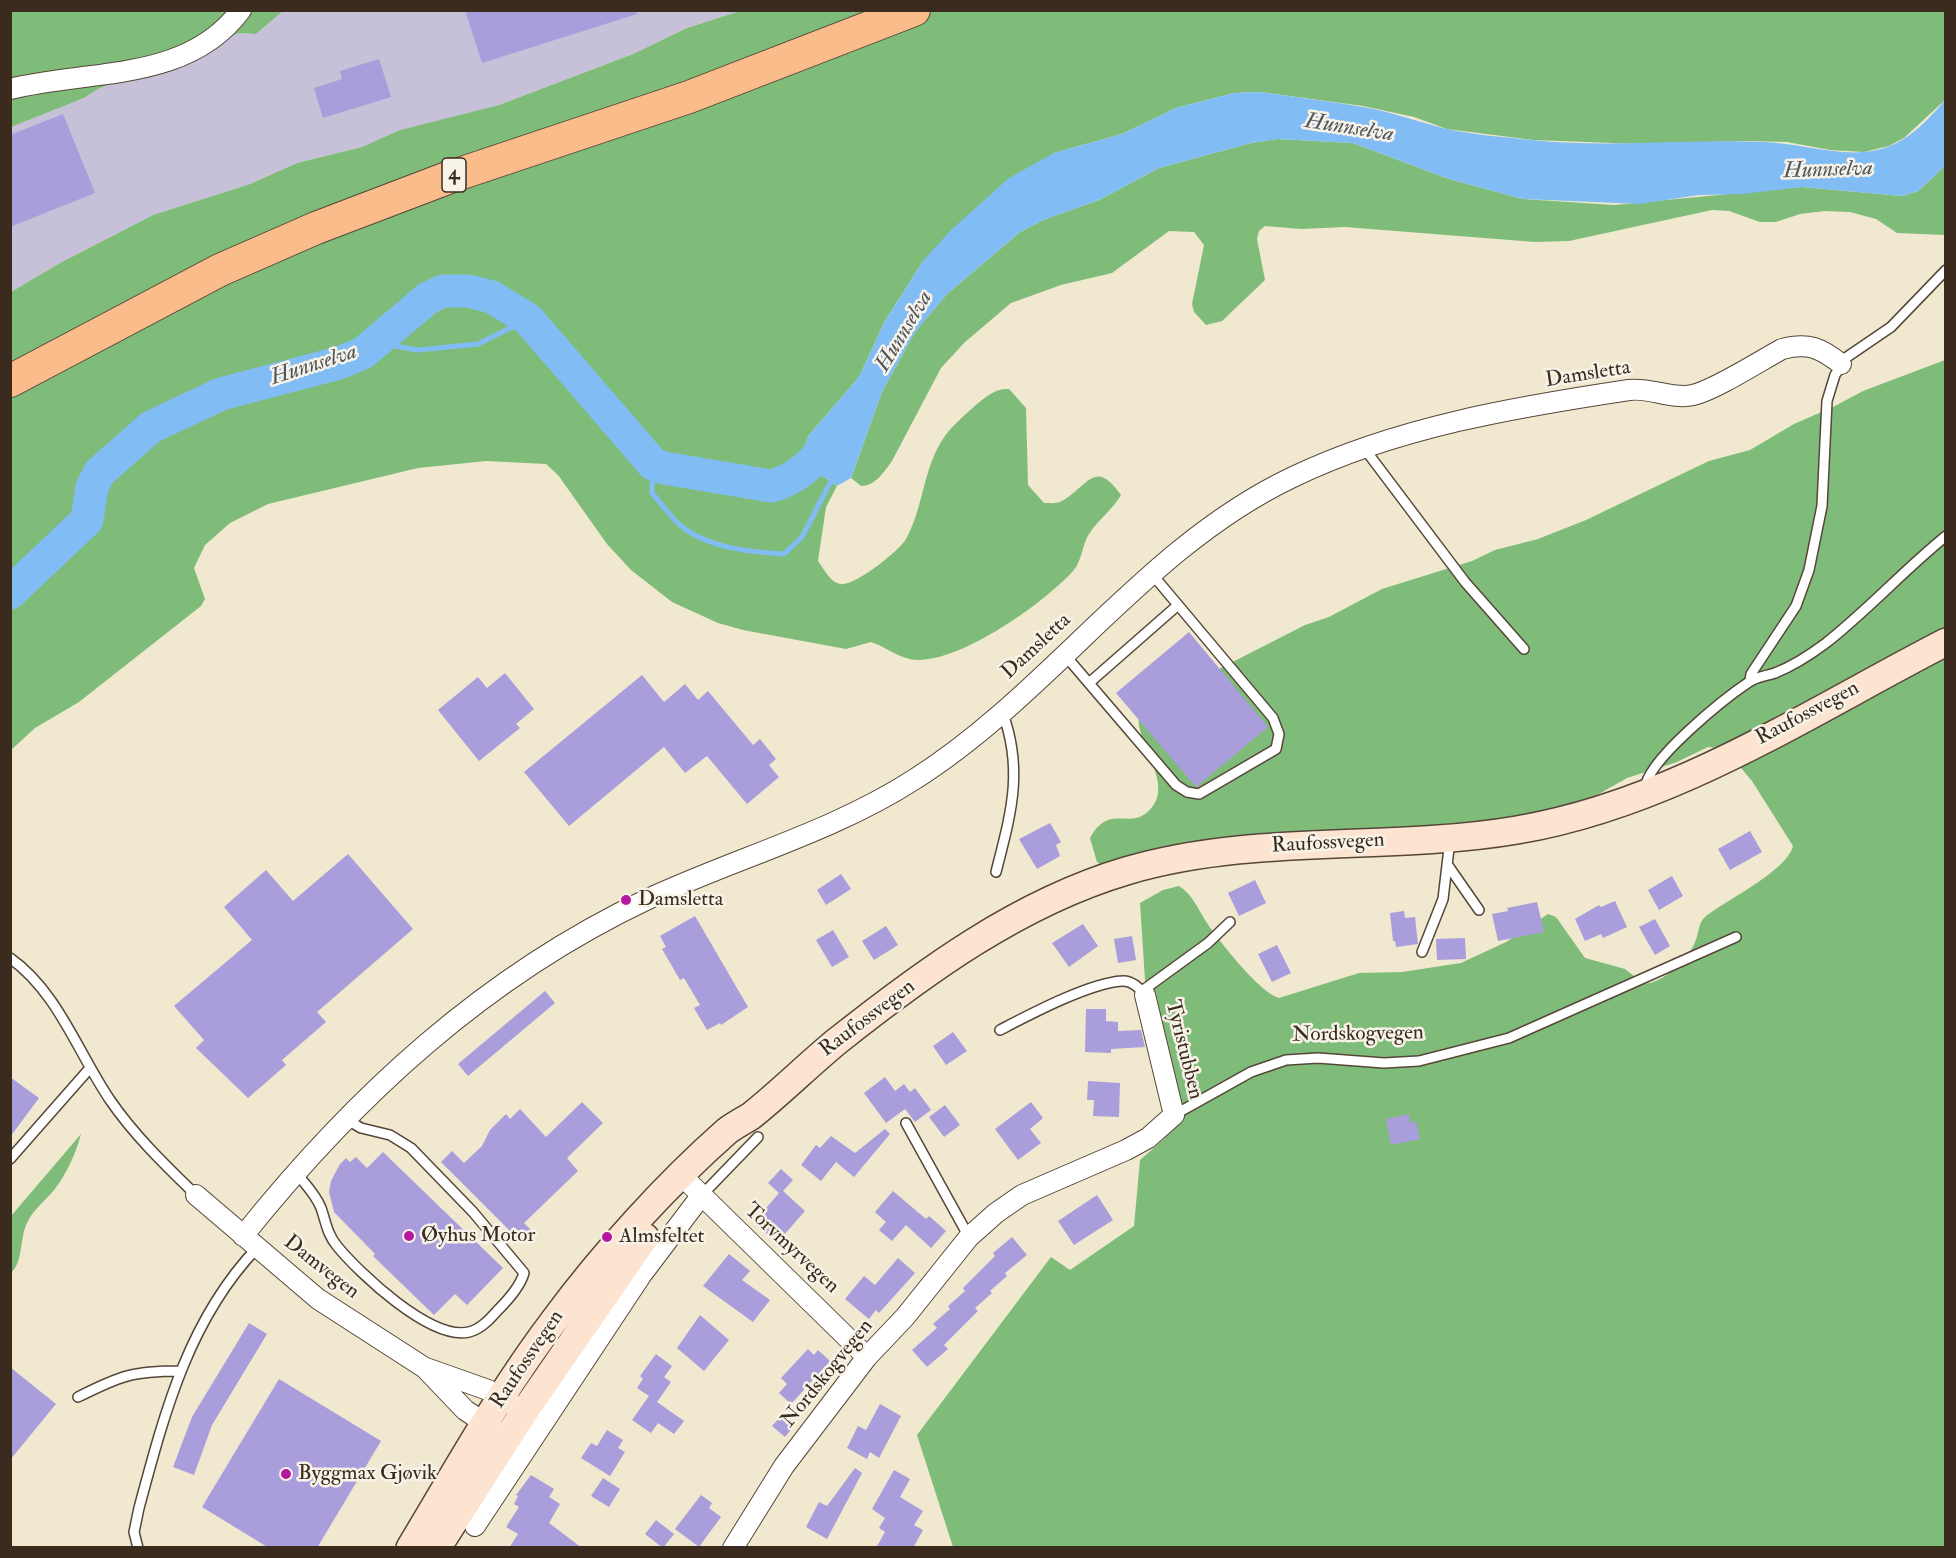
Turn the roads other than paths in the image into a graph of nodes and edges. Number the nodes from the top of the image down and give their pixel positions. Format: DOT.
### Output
graph roads {
  1 [pos="241,10"];
  2 [pos="869,10"];
  3 [pos="914,10"];
  4 [pos="10,89"];
  5 [pos="1946,270"];
  6 [pos="10,362"];
  7 [pos="1841,364"];
  8 [pos="10,381"];
  9 [pos="1364,448"];
  10 [pos="1946,536"];
  11 [pos="1152,574"];
  12 [pos="1179,605"];
  13 [pos="1946,642"];
  14 [pos="1524,649"];
  15 [pos="1064,654"];
  16 [pos="1750,681"];
  17 [pos="1089,683"];
  18 [pos="1002,711"];
  19 [pos="1645,794"];
  20 [pos="1449,851"];
  21 [pos="996,872"];
  22 [pos="1479,910"];
  23 [pos="1230,922"];
  24 [pos="1737,937"];
  25 [pos="1422,952"];
  26 [pos="10,958"];
  27 [pos="1143,993"];
  28 [pos="1000,1030"];
  29 [pos="90,1068"];
  30 [pos="1174,1115"];
  31 [pos="346,1119"];
  32 [pos="906,1124"];
  33 [pos="10,1159"];
  34 [pos="297,1174"];
  35 [pos="691,1186"];
  36 [pos="196,1195"];
  37 [pos="969,1237"];
  38 [pos="250,1242"];
  39 [pos="867,1357"];
  40 [pos="425,1368"];
  41 [pos="180,1371"];
  42 [pos="78,1397"];
  43 [pos="500,1398"];
  44 [pos="524,1412"];
  45 [pos="496,1431"];
  46 [pos="475,1526"];
  47 [pos="138,1548"];
  48 [pos="410,1548"];
  49 [pos="437,1548"];
  50 [pos="734,1548"];
  1 -- 4 [label="street"];
  2 -- 6 [label="highway, 4"];
  3 -- 8 [label="highway, 4"];
  5 -- 7 [label="lane"];
  7 -- 9 [label="street, Damsletta"];
  7 -- 16 [label="lane"];
  9 -- 11 [label="street, Damsletta"];
  9 -- 14 [label="lane"];
  10 -- 16 [label="lane"];
  11 -- 12 [label="lane"];
  11 -- 15 [label="street, Damsletta"];
  12 -- 17 [label="lane"];
  12 -- 17 [label="lane"];
  13 -- 19 [label="main road, Raufossvegen"];
  15 -- 17 [label="lane"];
  15 -- 18 [label="street, Damsletta"];
  16 -- 19 [label="lane"];
  18 -- 21 [label="lane"];
  18 -- 31 [label="street, Damsletta"];
  19 -- 20 [label="main road, Raufossvegen"];
  20 -- 22 [label="lane"];
  20 -- 25 [label="lane"];
  20 -- 35 [label="main road, Raufossvegen"];
  23 -- 27 [label="lane"];
  24 -- 30 [label="lane, Nordskogvegen"];
  26 -- 29 [label="lane"];
  27 -- 28 [label="lane"];
  27 -- 30 [label="street, Tyristubben"];
  29 -- 33 [label="lane"];
  29 -- 36 [label="lane"];
  30 -- 37 [label="street, Nordskogvegen"];
  31 -- 34 [label="street, Damsletta"];
  31 -- 34 [label="lane"];
  32 -- 37 [label="lane"];
  34 -- 38 [label="street, Damsletta"];
  35 -- 39 [label="street, Torvmyrvegen"];
  35 -- 43 [label="main road, Raufossvegen"];
  35 -- 44 [label="main road, Raufossvegen"];
  35 -- 46 [label="street"];
  36 -- 38 [label="street, Damvegen"];
  37 -- 39 [label="street, Nordskogvegen"];
  38 -- 40 [label="street, Damvegen"];
  38 -- 41 [label="lane"];
  39 -- 50 [label="street, Nordskogvegen"];
  40 -- 43 [label="street, Damvegen"];
  40 -- 45 [label="street, Damvegen"];
  41 -- 42 [label="lane"];
  41 -- 47 [label="lane"];
  43 -- 44 [label="street, Damvegen"];
  43 -- 45 [label="main road, Raufossvegen"];
  44 -- 45 [label="main road, Raufossvegen"];
  45 -- 48 [label="main road, Raufossvegen"];
  45 -- 49 [label="main road, Raufossvegen"];
}
